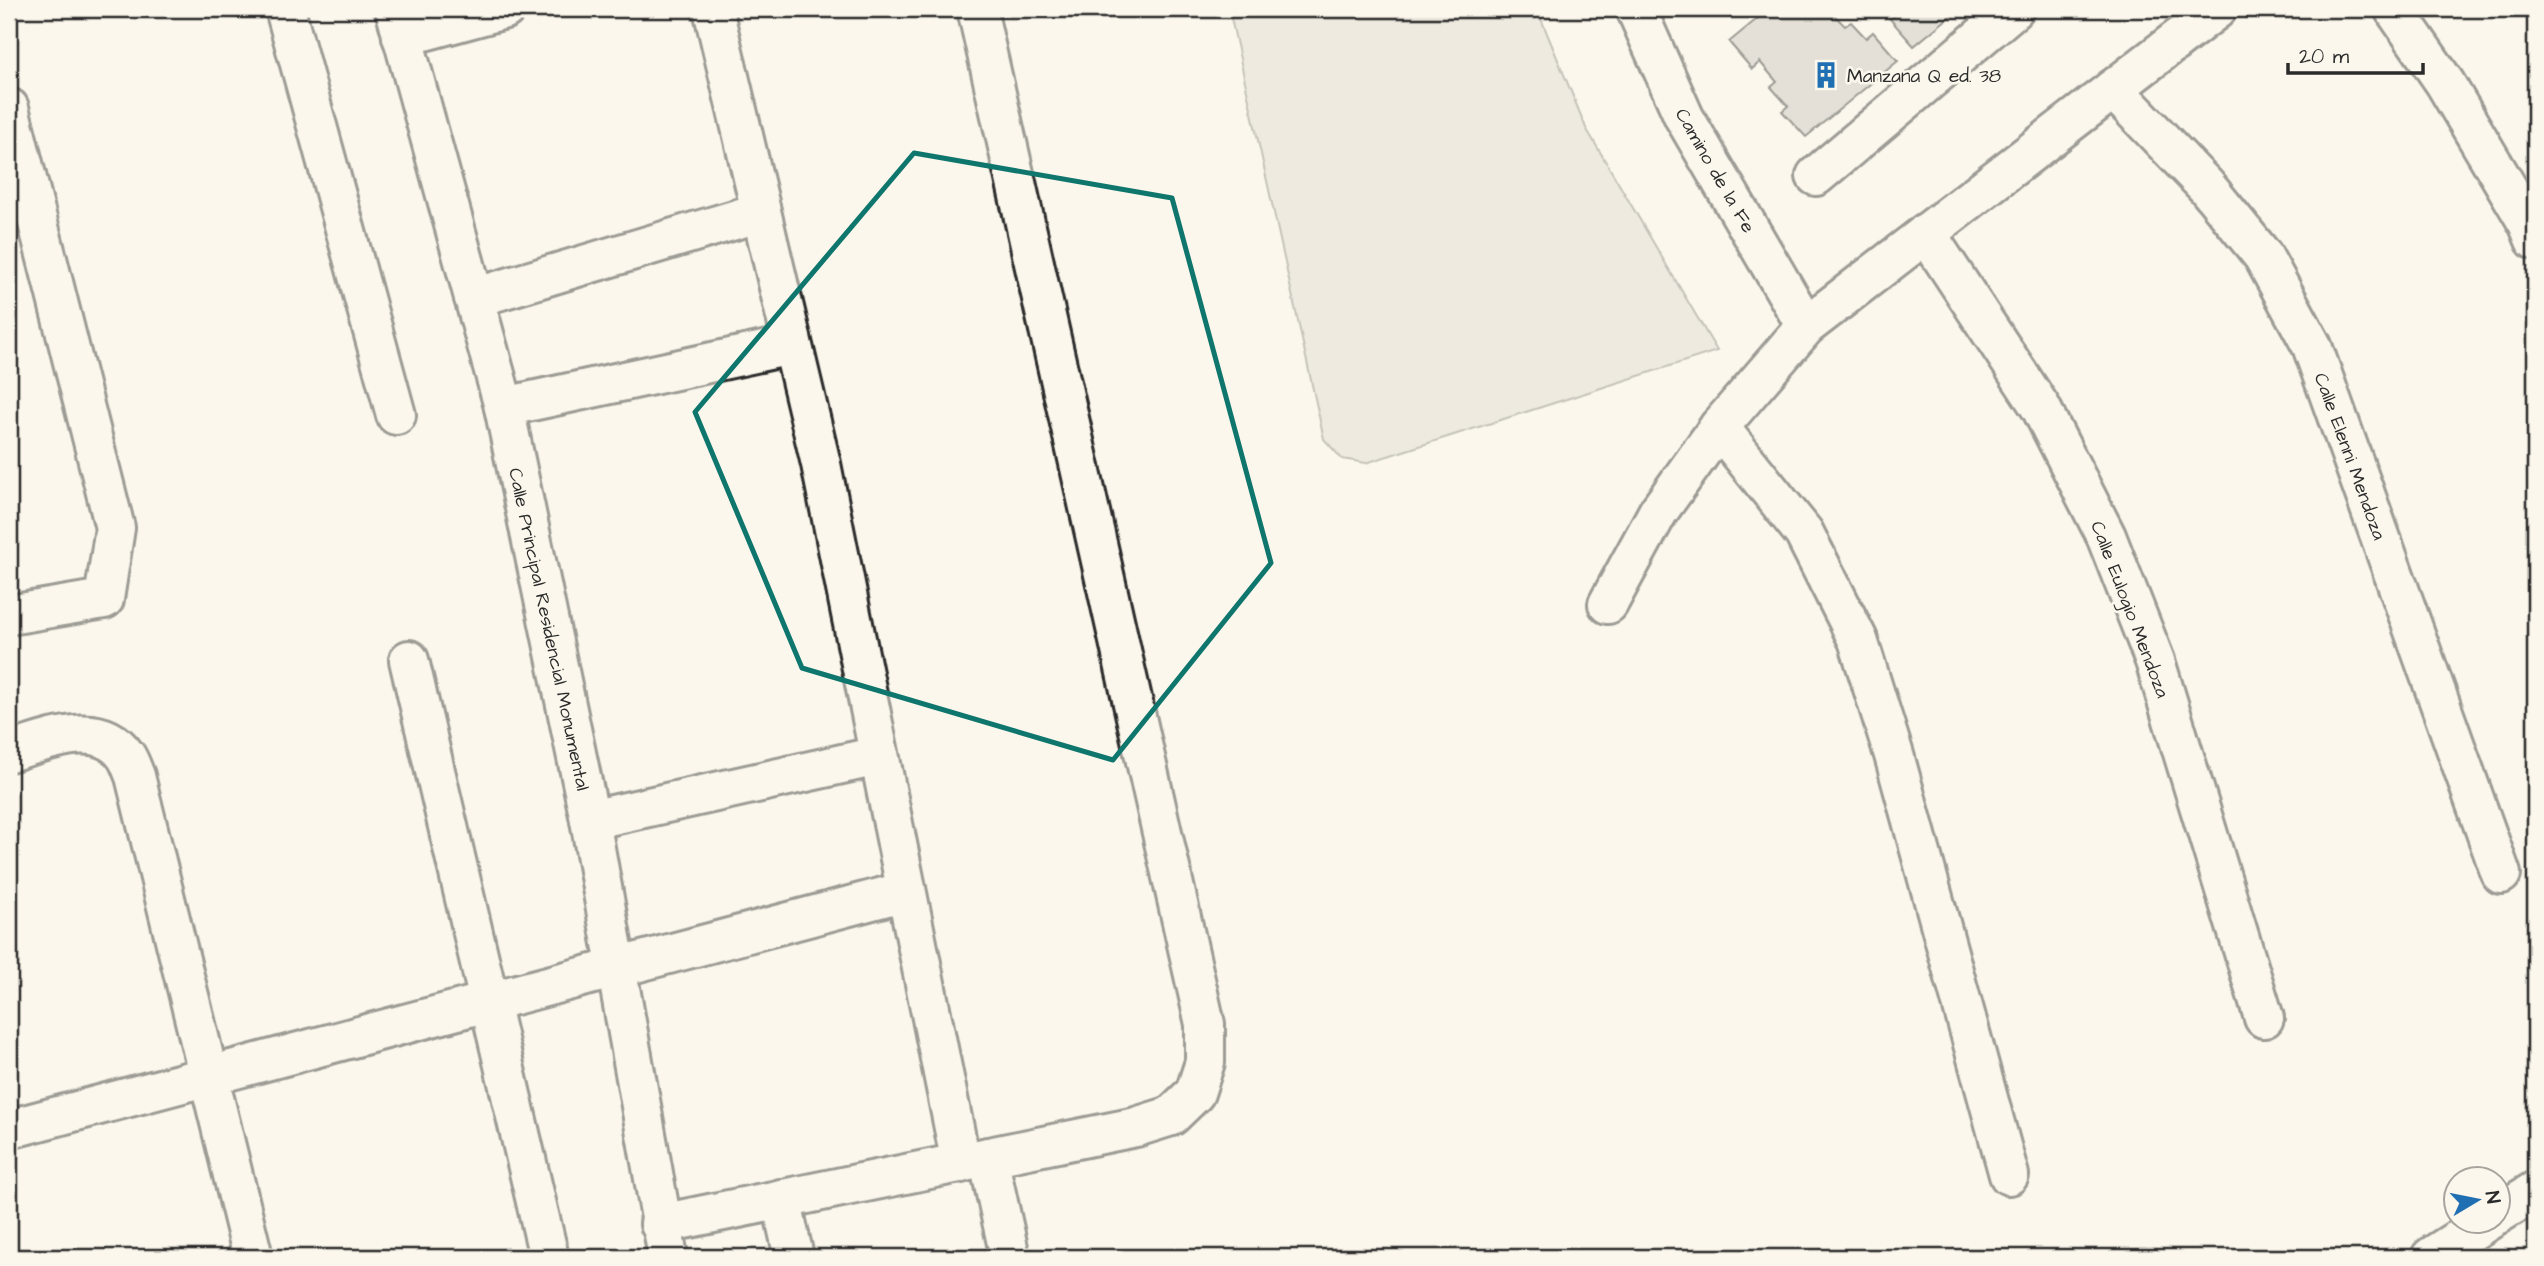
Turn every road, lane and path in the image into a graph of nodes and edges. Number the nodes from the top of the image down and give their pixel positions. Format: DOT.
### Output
graph roads {
  1 [pos="285,9"];
  2 [pos="505,9"];
  3 [pos="713,9"];
  4 [pos="977,9"];
  5 [pos="1636,9"];
  6 [pos="2014,9"];
  7 [pos="2217,9"];
  8 [pos="2395,9"];
  9 [pos="398,23"];
  10 [pos="2113,89"];
  11 [pos="9,109"];
  12 [pos="1816,176"];
  13 [pos="761,212"];
  14 [pos="1926,233"];
  15 [pos="2535,240"];
  16 [pos="474,298"];
  17 [pos="1806,326"];
  18 [pos="792,345"];
  19 [pos="504,407"];
  20 [pos="396,415"];
  21 [pos="1719,427"];
  22 [pos="1608,604"];
  23 [pos="9,615"];
  24 [pos="409,660"];
  25 [pos="9,752"];
  26 [pos="878,756"];
  27 [pos="590,820"];
  28 [pos="2501,874"];
  29 [pos="906,891"];
  30 [pos="616,968"];
  31 [pos="489,1001"];
  32 [pos="2264,1018"];
  33 [pos="208,1076"];
  34 [pos="9,1129"];
  35 [pos="975,1160"];
  36 [pos="2008,1175"];
  37 [pos="2535,1191"];
  38 [pos="781,1199"];
  39 [pos="2512,1205"];
  40 [pos="2467,1234"];
  41 [pos="664,1241"];
  42 [pos="253,1257"];
  43 [pos="549,1257"];
  44 [pos="794,1257"];
  45 [pos="1010,1257"];
  46 [pos="2431,1257"];
  1 -- 20 [label="street"];
  2 -- 9 [label="street"];
  3 -- 13 [label="street"];
  4 -- 35 [label="street"];
  5 -- 17 [label="street, Camino de la Fe"];
  6 -- 12 [label="street"];
  7 -- 10 [label="street"];
  8 -- 15 [label="street"];
  9 -- 16 [label="street, Calle Principal Residencial Monumental"];
  10 -- 14 [label="street"];
  10 -- 28 [label="street, Calle Elenni Mendoza"];
  11 -- 23 [label="street"];
  13 -- 16 [label="street"];
  13 -- 18 [label="street"];
  14 -- 17 [label="street"];
  14 -- 32 [label="street, Calle Eulogio Mendoza"];
  16 -- 19 [label="street, Calle Principal Residencial Monumental"];
  17 -- 21 [label="street"];
  18 -- 19 [label="street"];
  18 -- 26 [label="street"];
  19 -- 27 [label="street, Calle Principal Residencial Monumental"];
  21 -- 22 [label="street"];
  21 -- 36 [label="street"];
  24 -- 31 [label="street"];
  25 -- 33 [label="street"];
  26 -- 27 [label="street"];
  26 -- 29 [label="street"];
  27 -- 30 [label="street, Calle Principal Residencial Monumental"];
  29 -- 30 [label="street"];
  29 -- 35 [label="street"];
  30 -- 31 [label="street"];
  30 -- 41 [label="street, Calle Principal Residencial Monumental"];
  31 -- 33 [label="street"];
  31 -- 43 [label="street"];
  33 -- 34 [label="street"];
  33 -- 42 [label="street"];
  35 -- 38 [label="street"];
  35 -- 45 [label="street"];
  37 -- 39 [label="street"];
  38 -- 41 [label="street"];
  38 -- 44 [label="street"];
  40 -- 46 [label="street"];
}
